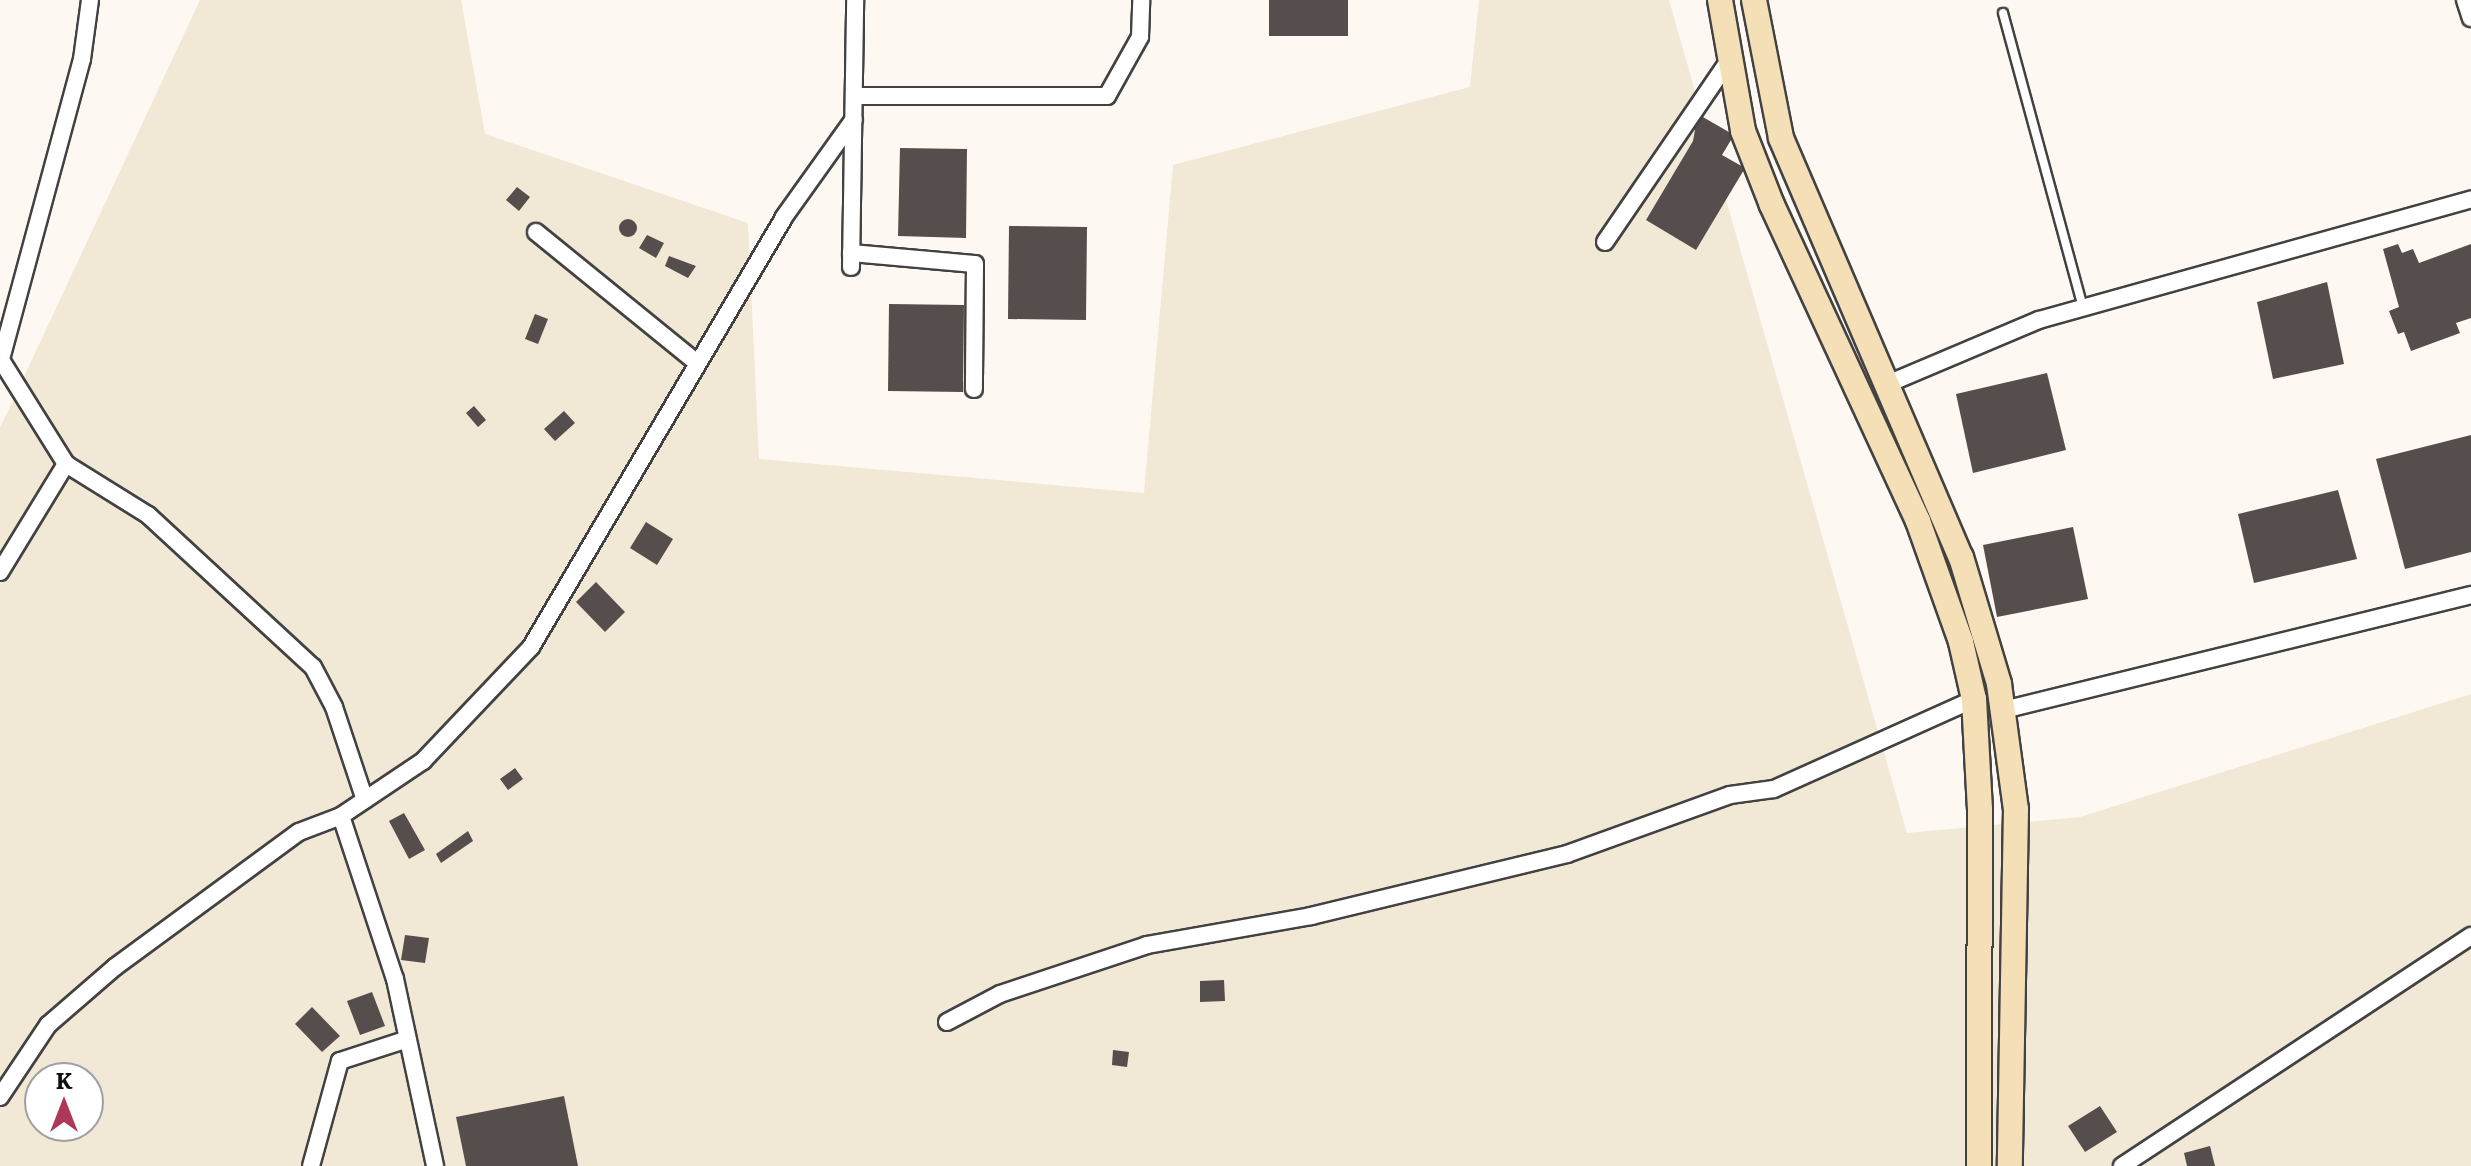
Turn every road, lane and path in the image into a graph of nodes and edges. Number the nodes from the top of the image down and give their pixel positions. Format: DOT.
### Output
graph roads {
  1 [pos="90,0"];
  2 [pos="855,0"];
  3 [pos="1141,0"];
  4 [pos="1720,0"];
  5 [pos="1754,0"];
  6 [pos="2465,0"];
  7 [pos="2003,13"];
  8 [pos="2471,18"];
  9 [pos="1728,62"];
  10 [pos="854,96"];
  11 [pos="854,119"];
  12 [pos="2471,199"];
  13 [pos="536,232"];
  14 [pos="1605,242"];
  15 [pos="2083,307"];
  16 [pos="697,363"];
  17 [pos="1885,385"];
  18 [pos="974,389"];
  19 [pos="66,464"];
  20 [pos="0,572"];
  21 [pos="2471,595"];
  22 [pos="1974,699"];
  23 [pos="2003,710"];
  24 [pos="365,800"];
  25 [pos="1980,809"];
  26 [pos="2016,809"];
  27 [pos="341,816"];
  28 [pos="2471,936"];
  29 [pos="947,1022"];
  30 [pos="408,1039"];
  31 [pos="0,1097"];
  32 [pos="311,1166"];
  33 [pos="435,1166"];
  34 [pos="1979,1166"];
  35 [pos="2010,1166"];
  36 [pos="2122,1166"];
  1 -- 19 [label="street"];
  2 -- 10 [label="street"];
  3 -- 10 [label="street"];
  4 -- 9 [label="main road"];
  5 -- 17 [label="main road"];
  6 -- 8 [label="street"];
  7 -- 15 [label="lane"];
  9 -- 14 [label="street"];
  9 -- 22 [label="main road"];
  10 -- 11 [label="street"];
  11 -- 16 [label="street"];
  11 -- 18 [label="street"];
  12 -- 15 [label="street"];
  13 -- 16 [label="street"];
  15 -- 17 [label="street"];
  16 -- 24 [label="street"];
  17 -- 23 [label="main road"];
  19 -- 20 [label="street"];
  19 -- 24 [label="street"];
  21 -- 23 [label="street"];
  22 -- 25 [label="main road"];
  22 -- 29 [label="street"];
  23 -- 26 [label="main road"];
  24 -- 27 [label="street"];
  25 -- 26 [label="main road"];
  25 -- 34 [label="main road"];
  26 -- 35 [label="main road"];
  27 -- 30 [label="street"];
  27 -- 31 [label="street"];
  28 -- 36 [label="street"];
  30 -- 32 [label="street"];
  30 -- 33 [label="street"];
}
